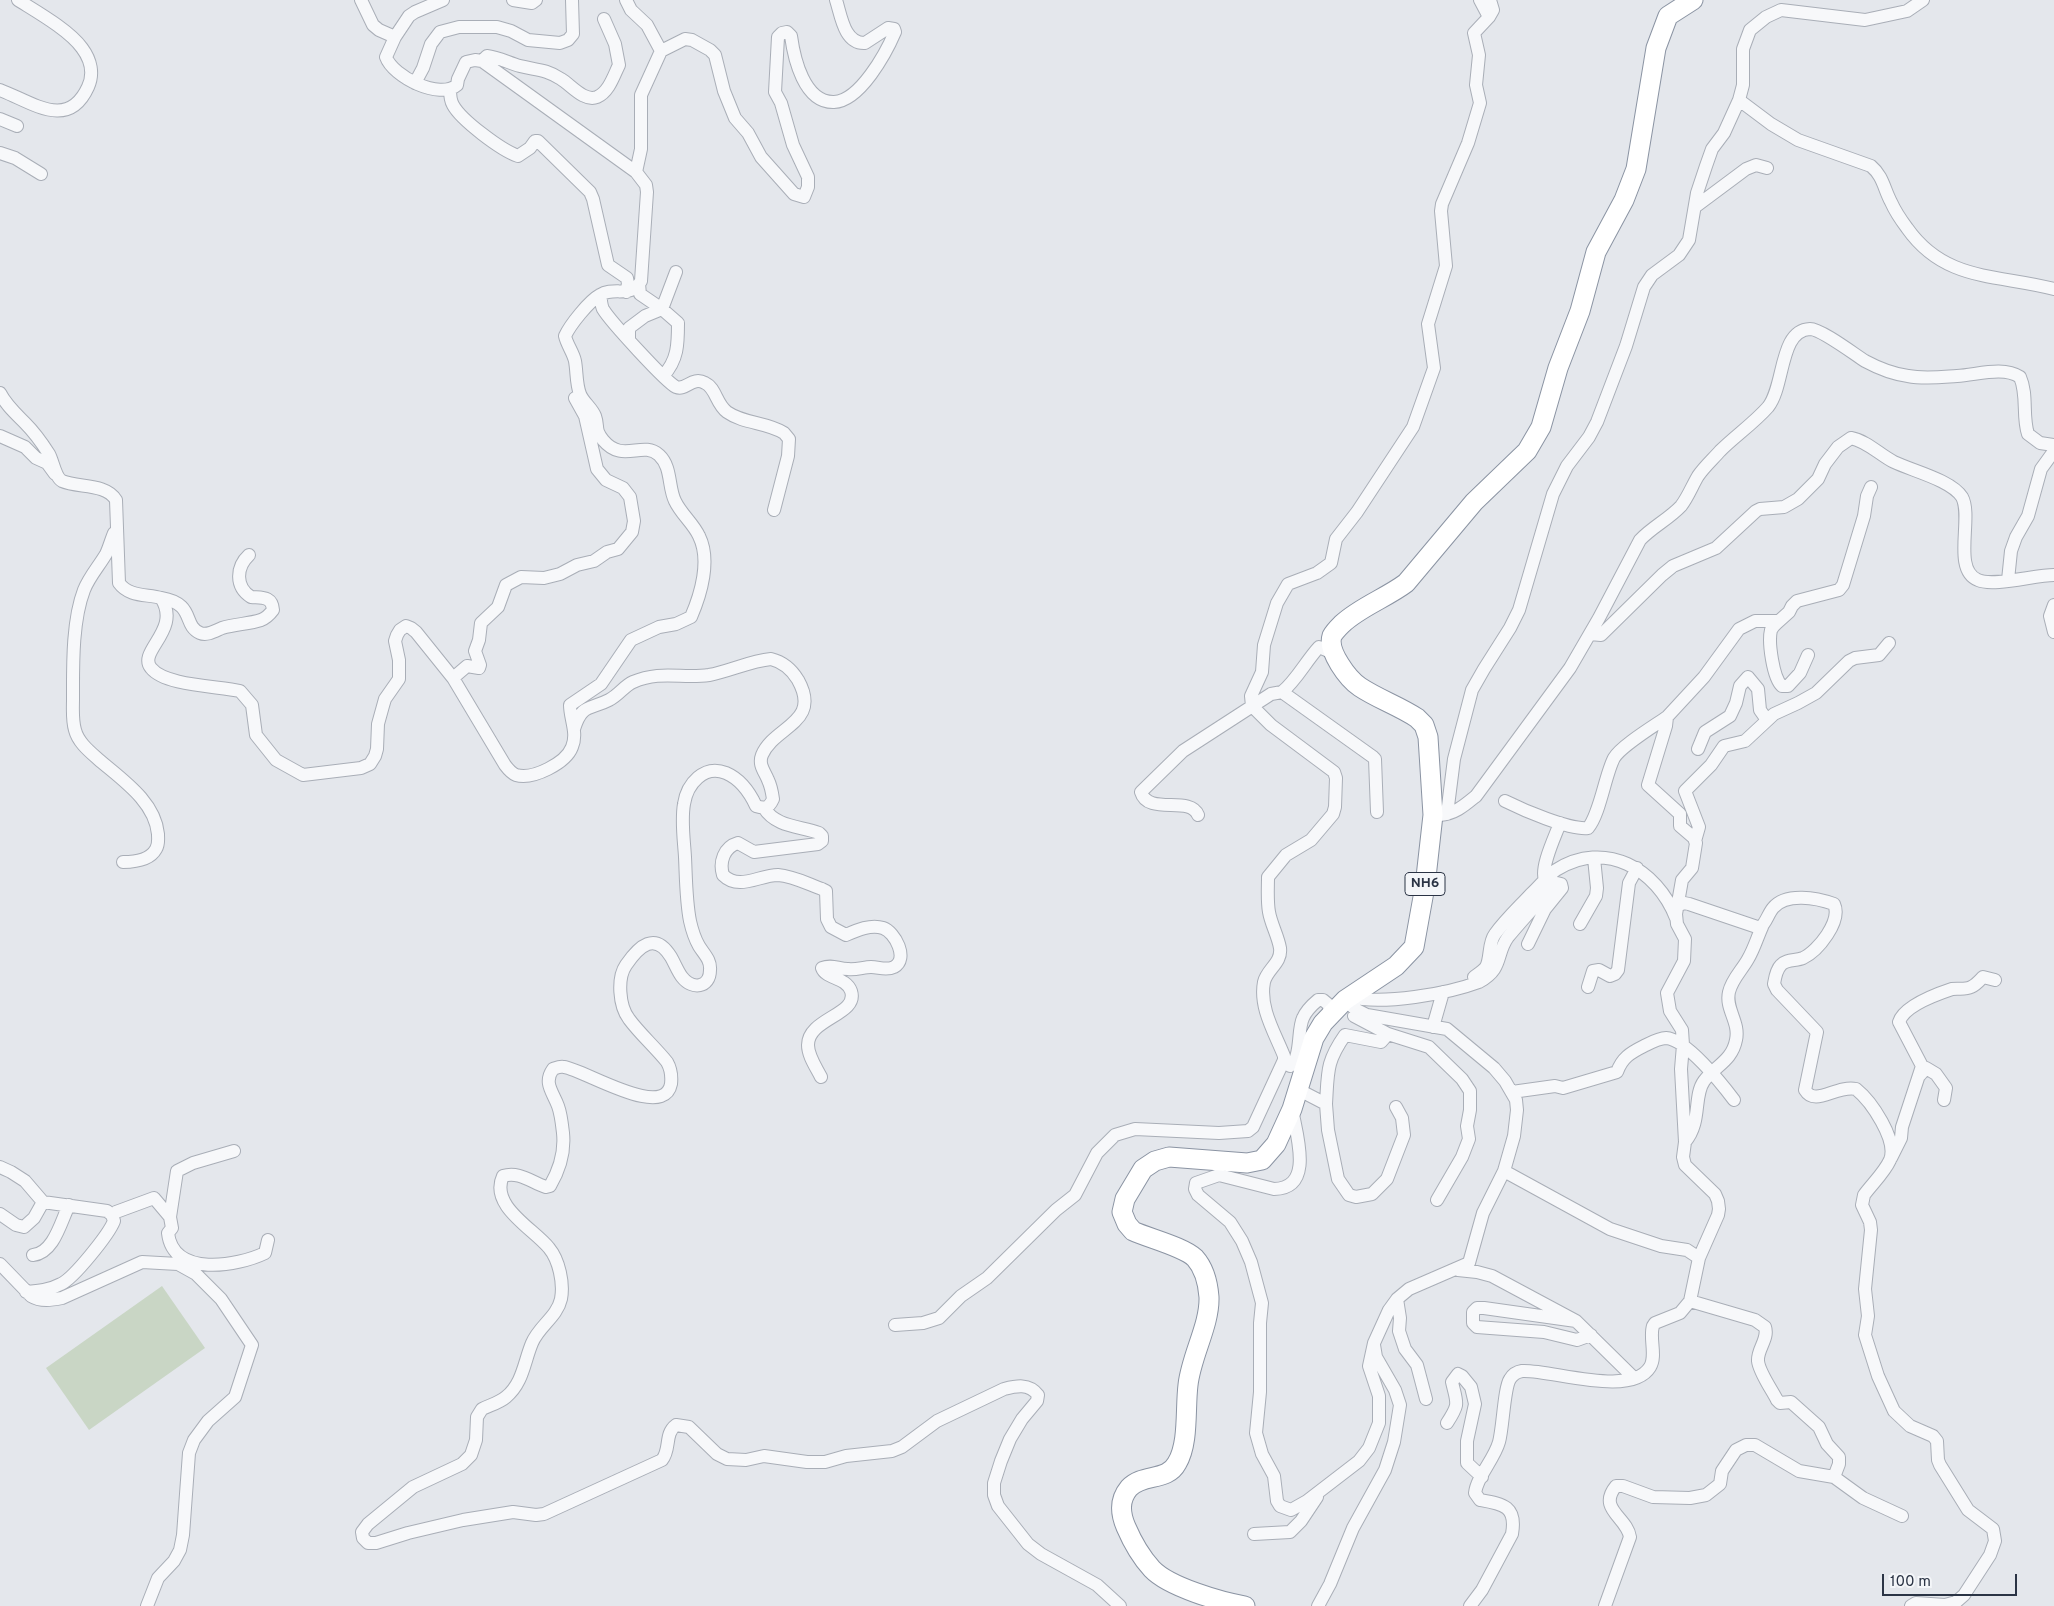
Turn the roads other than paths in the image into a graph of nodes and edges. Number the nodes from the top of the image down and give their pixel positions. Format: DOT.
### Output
graph roads {
  1 [pos="18,0"];
  2 [pos="361,0"];
  3 [pos="443,0"];
  4 [pos="512,0"];
  5 [pos="536,0"];
  6 [pos="572,0"];
  7 [pos="626,0"];
  8 [pos="836,0"];
  9 [pos="1480,0"];
  10 [pos="1490,0"];
  11 [pos="1693,0"];
  12 [pos="1923,0"];
  13 [pos="1489,17"];
  14 [pos="604,19"];
  15 [pos="394,37"];
  16 [pos="665,48"];
  17 [pos="482,60"];
  18 [pos="415,83"];
  19 [pos="450,89"];
  20 [pos="0,90"];
  21 [pos="1739,100"];
  22 [pos="0,119"];
  23 [pos="17,126"];
  24 [pos="0,153"];
  25 [pos="1766,168"];
  26 [pos="636,172"];
  27 [pos="41,174"];
  28 [pos="1695,207"];
  29 [pos="676,272"];
  30 [pos="639,284"];
  31 [pos="2054,289"];
  32 [pos="626,292"];
  33 [pos="600,294"];
  34 [pos="662,309"];
  35 [pos="629,339"];
  36 [pos="664,376"];
  37 [pos="577,384"];
  38 [pos="0,393"];
  39 [pos="0,436"];
  40 [pos="2054,445"];
  41 [pos="2054,451"];
  42 [pos="56,475"];
  43 [pos="1871,487"];
  44 [pos="774,510"];
  45 [pos="116,526"];
  46 [pos="249,555"];
  47 [pos="2054,575"];
  48 [pos="2008,580"];
  49 [pos="162,598"];
  50 [pos="2054,605"];
  51 [pos="1779,621"];
  52 [pos="2054,632"];
  53 [pos="1590,634"];
  54 [pos="1889,643"];
  55 [pos="1333,653"];
  56 [pos="1808,655"];
  57 [pos="453,678"];
  58 [pos="1282,692"];
  59 [pos="1252,706"];
  60 [pos="1667,717"];
  61 [pos="1767,720"];
  62 [pos="574,729"];
  63 [pos="1698,749"];
  64 [pos="1504,801"];
  65 [pos="764,808"];
  66 [pos="1377,812"];
  67 [pos="1198,815"];
  68 [pos="1440,815"];
  69 [pos="1560,823"];
  70 [pos="1695,840"];
  71 [pos="1594,858"];
  72 [pos="123,862"];
  73 [pos="1637,868"];
  74 [pos="1545,880"];
  75 [pos="1677,912"];
  76 [pos="1580,924"];
  77 [pos="1762,927"];
  78 [pos="1528,944"];
  79 [pos="1995,980"];
  80 [pos="1588,987"];
  81 [pos="1458,988"];
  82 [pos="1443,992"];
  83 [pos="1341,1005"];
  84 [pos="1433,1027"];
  85 [pos="1388,1034"];
  86 [pos="1683,1045"];
  87 [pos="1284,1060"];
  88 [pos="1712,1073"];
  89 [pos="1920,1075"];
  90 [pos="821,1077"];
  91 [pos="1299,1090"];
  92 [pos="1512,1092"];
  93 [pos="1734,1100"];
  94 [pos="1944,1100"];
  95 [pos="1326,1104"];
  96 [pos="1396,1108"];
  97 [pos="1292,1109"];
  98 [pos="1685,1142"];
  99 [pos="234,1152"];
  100 [pos="1890,1160"];
  101 [pos="0,1168"];
  102 [pos="1504,1171"];
  103 [pos="1437,1200"];
  104 [pos="43,1202"];
  105 [pos="69,1204"];
  106 [pos="0,1214"];
  107 [pos="112,1215"];
  108 [pos="170,1218"];
  109 [pos="268,1240"];
  110 [pos="33,1256"];
  111 [pos="1699,1258"];
  112 [pos="0,1264"];
  113 [pos="1455,1270"];
  114 [pos="26,1292"];
  115 [pos="1397,1299"];
  116 [pos="1690,1301"];
  117 [pos="1576,1321"];
  118 [pos="895,1325"];
  119 [pos="1591,1334"];
  120 [pos="1374,1343"];
  121 [pos="1634,1378"];
  122 [pos="1426,1399"];
  123 [pos="1448,1423"];
  124 [pos="1482,1477"];
  125 [pos="1834,1477"];
  126 [pos="1326,1485"];
  127 [pos="1902,1516"];
  128 [pos="1254,1534"];
  129 [pos="147,1606"];
  130 [pos="1120,1606"];
  131 [pos="1246,1606"];
  132 [pos="1318,1606"];
  133 [pos="1470,1606"];
  134 [pos="1605,1606"];
  135 [pos="1911,1606"];
  1 -- 20 [label="street"];
  2 -- 15 [label="street"];
  3 -- 15 [label="street"];
  4 -- 5 [label="street"];
  6 -- 18 [label="street"];
  7 -- 16 [label="street"];
  8 -- 16 [label="street"];
  9 -- 13 [label="street"];
  10 -- 13 [label="street"];
  11 -- 55 [label="highway"];
  12 -- 21 [label="street"];
  13 -- 59 [label="street"];
  14 -- 17 [label="street"];
  15 -- 18 [label="street"];
  16 -- 26 [label="street"];
  17 -- 19 [label="street"];
  17 -- 26 [label="street"];
  18 -- 19 [label="street"];
  19 -- 32 [label="street"];
  21 -- 28 [label="street"];
  21 -- 31 [label="street"];
  22 -- 23 [label="street"];
  24 -- 27 [label="street"];
  25 -- 28 [label="street"];
  26 -- 30 [label="street"];
  28 -- 68 [label="street"];
  29 -- 34 [label="street"];
  30 -- 32 [label="street"];
  30 -- 34 [label="street"];
  32 -- 33 [label="street"];
  33 -- 35 [label="street"];
  33 -- 37 [label="street"];
  34 -- 35 [label="street"];
  34 -- 36 [label="street"];
  35 -- 36 [label="street"];
  36 -- 44 [label="street"];
  37 -- 57 [label="street"];
  37 -- 62 [label="street"];
  38 -- 42 [label="street"];
  39 -- 42 [label="street"];
  40 -- 53 [label="street"];
  41 -- 48 [label="street"];
  42 -- 45 [label="street"];
  43 -- 51 [label="street"];
  45 -- 49 [label="street"];
  45 -- 72 [label="street"];
  46 -- 49 [label="street"];
  47 -- 48 [label="street"];
  48 -- 53 [label="street"];
  49 -- 57 [label="street"];
  50 -- 52 [label="street"];
  51 -- 56 [label="street"];
  51 -- 60 [label="street"];
  53 -- 68 [label="street"];
  54 -- 61 [label="street"];
  55 -- 58 [label="street"];
  55 -- 68 [label="highway, NH6"];
  57 -- 62 [label="street"];
  58 -- 59 [label="street"];
  58 -- 66 [label="street"];
  59 -- 67 [label="street"];
  59 -- 87 [label="street"];
  60 -- 69 [label="street"];
  60 -- 70 [label="street"];
  61 -- 63 [label="street"];
  61 -- 70 [label="street"];
  62 -- 65 [label="street"];
  64 -- 69 [label="street"];
  65 -- 90 [label="street"];
  65 -- 130 [label="street"];
  68 -- 83 [label="highway, NH6"];
  69 -- 74 [label="street"];
  70 -- 75 [label="street"];
  71 -- 73 [label="street"];
  71 -- 74 [label="street"];
  71 -- 76 [label="street"];
  73 -- 75 [label="street"];
  73 -- 80 [label="street"];
  74 -- 81 [label="street"];
  75 -- 77 [label="street"];
  75 -- 86 [label="street"];
  77 -- 88 [label="street"];
  77 -- 100 [label="street"];
  78 -- 81 [label="street"];
  79 -- 89 [label="street"];
  81 -- 82 [label="street"];
  82 -- 83 [label="street"];
  82 -- 84 [label="street"];
  83 -- 84 [label="street"];
  83 -- 85 [label="street"];
  83 -- 87 [label="street"];
  83 -- 91 [label="highway, NH6"];
  84 -- 92 [label="street"];
  85 -- 95 [label="street"];
  85 -- 103 [label="street"];
  86 -- 88 [label="street"];
  86 -- 92 [label="street"];
  86 -- 98 [label="street"];
  87 -- 118 [label="street"];
  88 -- 93 [label="street"];
  88 -- 98 [label="street"];
  89 -- 94 [label="street"];
  89 -- 100 [label="street"];
  91 -- 95 [label="street"];
  91 -- 97 [label="highway, NH6"];
  92 -- 102 [label="street"];
  95 -- 96 [label="street"];
  97 -- 126 [label="street"];
  97 -- 131 [label="highway, NH6"];
  98 -- 111 [label="street"];
  99 -- 108 [label="street"];
  100 -- 135 [label="street"];
  101 -- 104 [label="street"];
  102 -- 111 [label="street"];
  102 -- 113 [label="street"];
  104 -- 105 [label="street"];
  104 -- 106 [label="street"];
  105 -- 107 [label="street"];
  105 -- 110 [label="street"];
  107 -- 108 [label="street"];
  107 -- 114 [label="street"];
  108 -- 109 [label="street"];
  111 -- 116 [label="street"];
  112 -- 114 [label="street"];
  113 -- 115 [label="street"];
  113 -- 117 [label="street"];
  114 -- 129 [label="street"];
  115 -- 120 [label="street"];
  115 -- 122 [label="street"];
  116 -- 121 [label="street"];
  116 -- 125 [label="street"];
  117 -- 119 [label="street"];
  117 -- 119 [label="street"];
  119 -- 121 [label="street"];
  120 -- 126 [label="street"];
  120 -- 132 [label="street"];
  121 -- 124 [label="street"];
  123 -- 124 [label="street"];
  124 -- 133 [label="street"];
  125 -- 127 [label="street"];
  125 -- 134 [label="street"];
  126 -- 128 [label="street"];
}
